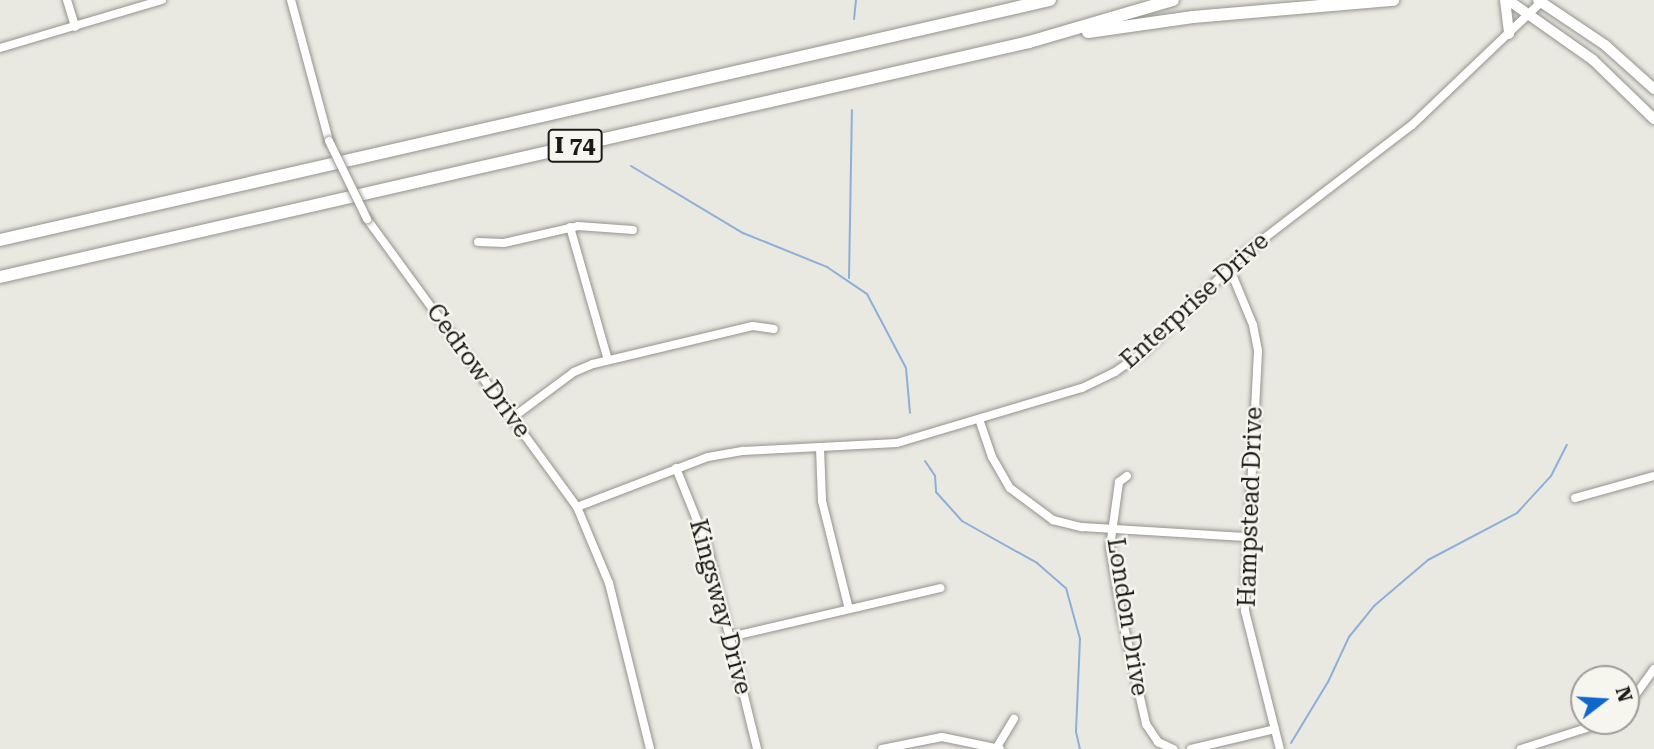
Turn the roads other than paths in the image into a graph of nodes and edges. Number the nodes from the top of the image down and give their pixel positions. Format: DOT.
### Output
graph roads {
  1 [pos="67,0"];
  2 [pos="162,0"];
  3 [pos="291,0"];
  4 [pos="1018,0"];
  5 [pos="1050,0"];
  6 [pos="1173,0"];
  7 [pos="1393,0"];
  8 [pos="1506,0"];
  9 [pos="1558,0"];
  10 [pos="1539,1"];
  11 [pos="983,14"];
  12 [pos="1529,14"];
  13 [pos="1563,14"];
  14 [pos="75,27"];
  15 [pos="1509,34"];
  16 [pos="1029,42"];
  17 [pos="0,48"];
  18 [pos="1654,89"];
  19 [pos="1654,118"];
  20 [pos="570,227"];
  21 [pos="633,230"];
  22 [pos="0,240"];
  23 [pos="478,242"];
  24 [pos="1228,267"];
  25 [pos="0,277"];
  26 [pos="774,329"];
  27 [pos="608,360"];
  28 [pos="512,418"];
  29 [pos="979,419"];
  30 [pos="820,448"];
  31 [pos="676,468"];
  32 [pos="1126,476"];
  33 [pos="1654,476"];
  34 [pos="1575,498"];
  35 [pos="577,507"];
  36 [pos="1112,529"];
  37 [pos="1245,537"];
  38 [pos="940,588"];
  39 [pos="849,609"];
  40 [pos="730,637"];
  41 [pos="1654,669"];
  42 [pos="1640,688"];
  43 [pos="1014,719"];
  44 [pos="1275,729"];
  45 [pos="1573,735"];
  46 [pos="999,748"];
  47 [pos="650,749"];
  48 [pos="757,749"];
  49 [pos="882,749"];
  50 [pos="1173,749"];
  51 [pos="1191,749"];
  52 [pos="1280,749"];
  53 [pos="1521,749"];
  1 -- 14 [label="street"];
  2 -- 14 [label="street"];
  3 -- 28 [label="street, Cedrow Drive, bridge"];
  4 -- 11 [label="highway"];
  5 -- 11 [label="highway, I 74"];
  6 -- 16 [label="highway, I 74"];
  7 -- 16 [label="highway"];
  8 -- 12 [label="main road"];
  8 -- 15 [label="main road"];
  9 -- 13 [label="main road"];
  10 -- 12 [label="street, Enterprise Drive"];
  10 -- 13 [label="main road"];
  11 -- 22 [label="highway, I 74"];
  12 -- 15 [label="street, Enterprise Drive"];
  12 -- 19 [label="main road"];
  13 -- 18 [label="main road"];
  14 -- 17 [label="street"];
  15 -- 24 [label="street, Enterprise Drive"];
  16 -- 25 [label="highway, I 74"];
  20 -- 21 [label="street"];
  20 -- 23 [label="street"];
  20 -- 27 [label="street"];
  24 -- 29 [label="street, Enterprise Drive"];
  24 -- 37 [label="street, Hampstead Drive"];
  26 -- 27 [label="street"];
  27 -- 28 [label="street"];
  28 -- 35 [label="street, Cedrow Drive"];
  29 -- 30 [label="street, Enterprise Drive"];
  29 -- 36 [label="street"];
  30 -- 31 [label="street, Enterprise Drive"];
  30 -- 39 [label="street"];
  31 -- 35 [label="street, Enterprise Drive"];
  31 -- 40 [label="street, Kingsway Drive"];
  32 -- 36 [label="street, London Drive"];
  33 -- 34 [label="street"];
  35 -- 47 [label="street, Cedrow Drive"];
  36 -- 37 [label="street"];
  36 -- 50 [label="street, London Drive"];
  37 -- 44 [label="street, Hampstead Drive"];
  38 -- 39 [label="street"];
  39 -- 40 [label="street"];
  40 -- 48 [label="street, Kingsway Drive"];
  41 -- 42 [label="street"];
  43 -- 46 [label="street"];
  44 -- 51 [label="street"];
  44 -- 52 [label="street, Hampstead Drive"];
  45 -- 53 [label="street"];
  46 -- 49 [label="street"];
}
